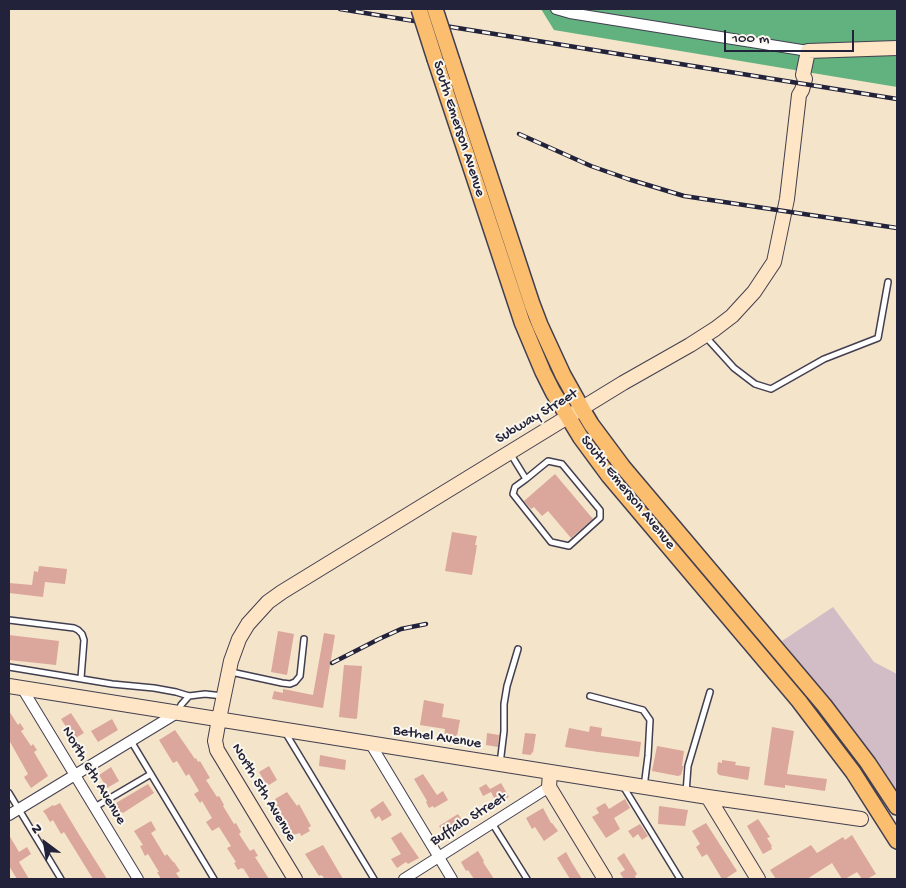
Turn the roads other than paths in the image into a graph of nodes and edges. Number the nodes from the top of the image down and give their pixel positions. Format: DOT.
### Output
graph roads {
  1 [pos="419,9"];
  2 [pos="435,9"];
  3 [pos="556,9"];
  4 [pos="897,48"];
  5 [pos="808,52"];
  6 [pos="888,282"];
  7 [pos="705,336"];
  8 [pos="582,409"];
  9 [pos="568,417"];
  10 [pos="509,453"];
  11 [pos="526,479"];
  12 [pos="9,620"];
  13 [pos="304,639"];
  14 [pos="518,649"];
  15 [pos="9,667"];
  16 [pos="228,672"];
  17 [pos="81,678"];
  18 [pos="16,687"];
  19 [pos="710,692"];
  20 [pos="189,696"];
  21 [pos="223,696"];
  22 [pos="590,696"];
  23 [pos="177,713"];
  24 [pos="219,719"];
  25 [pos="284,730"];
  26 [pos="131,741"];
  27 [pos="370,743"];
  28 [pos="500,764"];
  29 [pos="550,772"];
  30 [pos="151,774"];
  31 [pos="75,775"];
  32 [pos="622,784"];
  33 [pos="549,787"];
  34 [pos="644,787"];
  35 [pos="9,793"];
  36 [pos="686,794"];
  37 [pos="708,797"];
  38 [pos="95,807"];
  39 [pos="897,807"];
  40 [pos="19,809"];
  41 [pos="9,815"];
  42 [pos="861,819"];
  43 [pos="492,823"];
  44 [pos="897,841"];
  45 [pos="438,857"];
  46 [pos="61,879"];
  47 [pos="138,879"];
  48 [pos="214,879"];
  49 [pos="295,879"];
  50 [pos="374,879"];
  51 [pos="404,879"];
  52 [pos="452,879"];
  53 [pos="527,879"];
  54 [pos="606,879"];
  55 [pos="680,879"];
  56 [pos="758,879"];
  1 -- 9 [label="main road, South Emerson Avenue, bridge"];
  2 -- 8 [label="main road, South Emerson Avenue, bridge"];
  3 -- 5 [label="street"];
  4 -- 5 [label="street"];
  5 -- 7 [label="street, Subway Street"];
  6 -- 7 [label="lane"];
  7 -- 8 [label="street, Subway Street"];
  8 -- 9 [label="street, Subway Street"];
  8 -- 39 [label="main road, South Emerson Avenue"];
  9 -- 10 [label="street, Subway Street"];
  9 -- 44 [label="main road, South Emerson Avenue"];
  10 -- 11 [label="lane"];
  10 -- 16 [label="street, Subway Street"];
  11 -- 11 [label="lane"];
  12 -- 17 [label="lane"];
  13 -- 16 [label="lane"];
  14 -- 28 [label="lane"];
  15 -- 17 [label="lane"];
  16 -- 21 [label="street, Subway Street"];
  17 -- 20 [label="lane"];
  18 -- 23 [label="street, Bethel Avenue"];
  18 -- 31 [label="street, North 6th Avenue"];
  19 -- 36 [label="lane"];
  20 -- 21 [label="lane"];
  20 -- 23 [label="lane"];
  21 -- 24 [label="street, Subway Street"];
  22 -- 34 [label="lane"];
  23 -- 24 [label="street, Bethel Avenue"];
  23 -- 26 [label="street"];
  24 -- 25 [label="street, Bethel Avenue"];
  24 -- 49 [label="street, North 5th Avenue"];
  25 -- 27 [label="street, Bethel Avenue"];
  25 -- 50 [label="lane"];
  26 -- 30 [label="lane"];
  26 -- 31 [label="street"];
  27 -- 28 [label="street, Bethel Avenue"];
  27 -- 45 [label="street"];
  28 -- 29 [label="street, Bethel Avenue"];
  29 -- 32 [label="street, Bethel Avenue"];
  29 -- 33 [label="street"];
  30 -- 38 [label="lane"];
  30 -- 48 [label="lane"];
  31 -- 38 [label="street, North 6th Avenue"];
  31 -- 40 [label="street"];
  32 -- 34 [label="street, Bethel Avenue"];
  32 -- 55 [label="lane"];
  33 -- 43 [label="street, Buffalo Street"];
  33 -- 54 [label="street"];
  34 -- 36 [label="street, Bethel Avenue"];
  35 -- 40 [label="lane"];
  36 -- 37 [label="street, Bethel Avenue"];
  37 -- 42 [label="street, Bethel Avenue"];
  37 -- 56 [label="street"];
  38 -- 47 [label="street, North 6th Avenue"];
  40 -- 41 [label="street"];
  40 -- 46 [label="lane"];
  43 -- 45 [label="street, Buffalo Street"];
  43 -- 53 [label="lane"];
  45 -- 51 [label="street, Buffalo Street"];
  45 -- 52 [label="street"];
}
